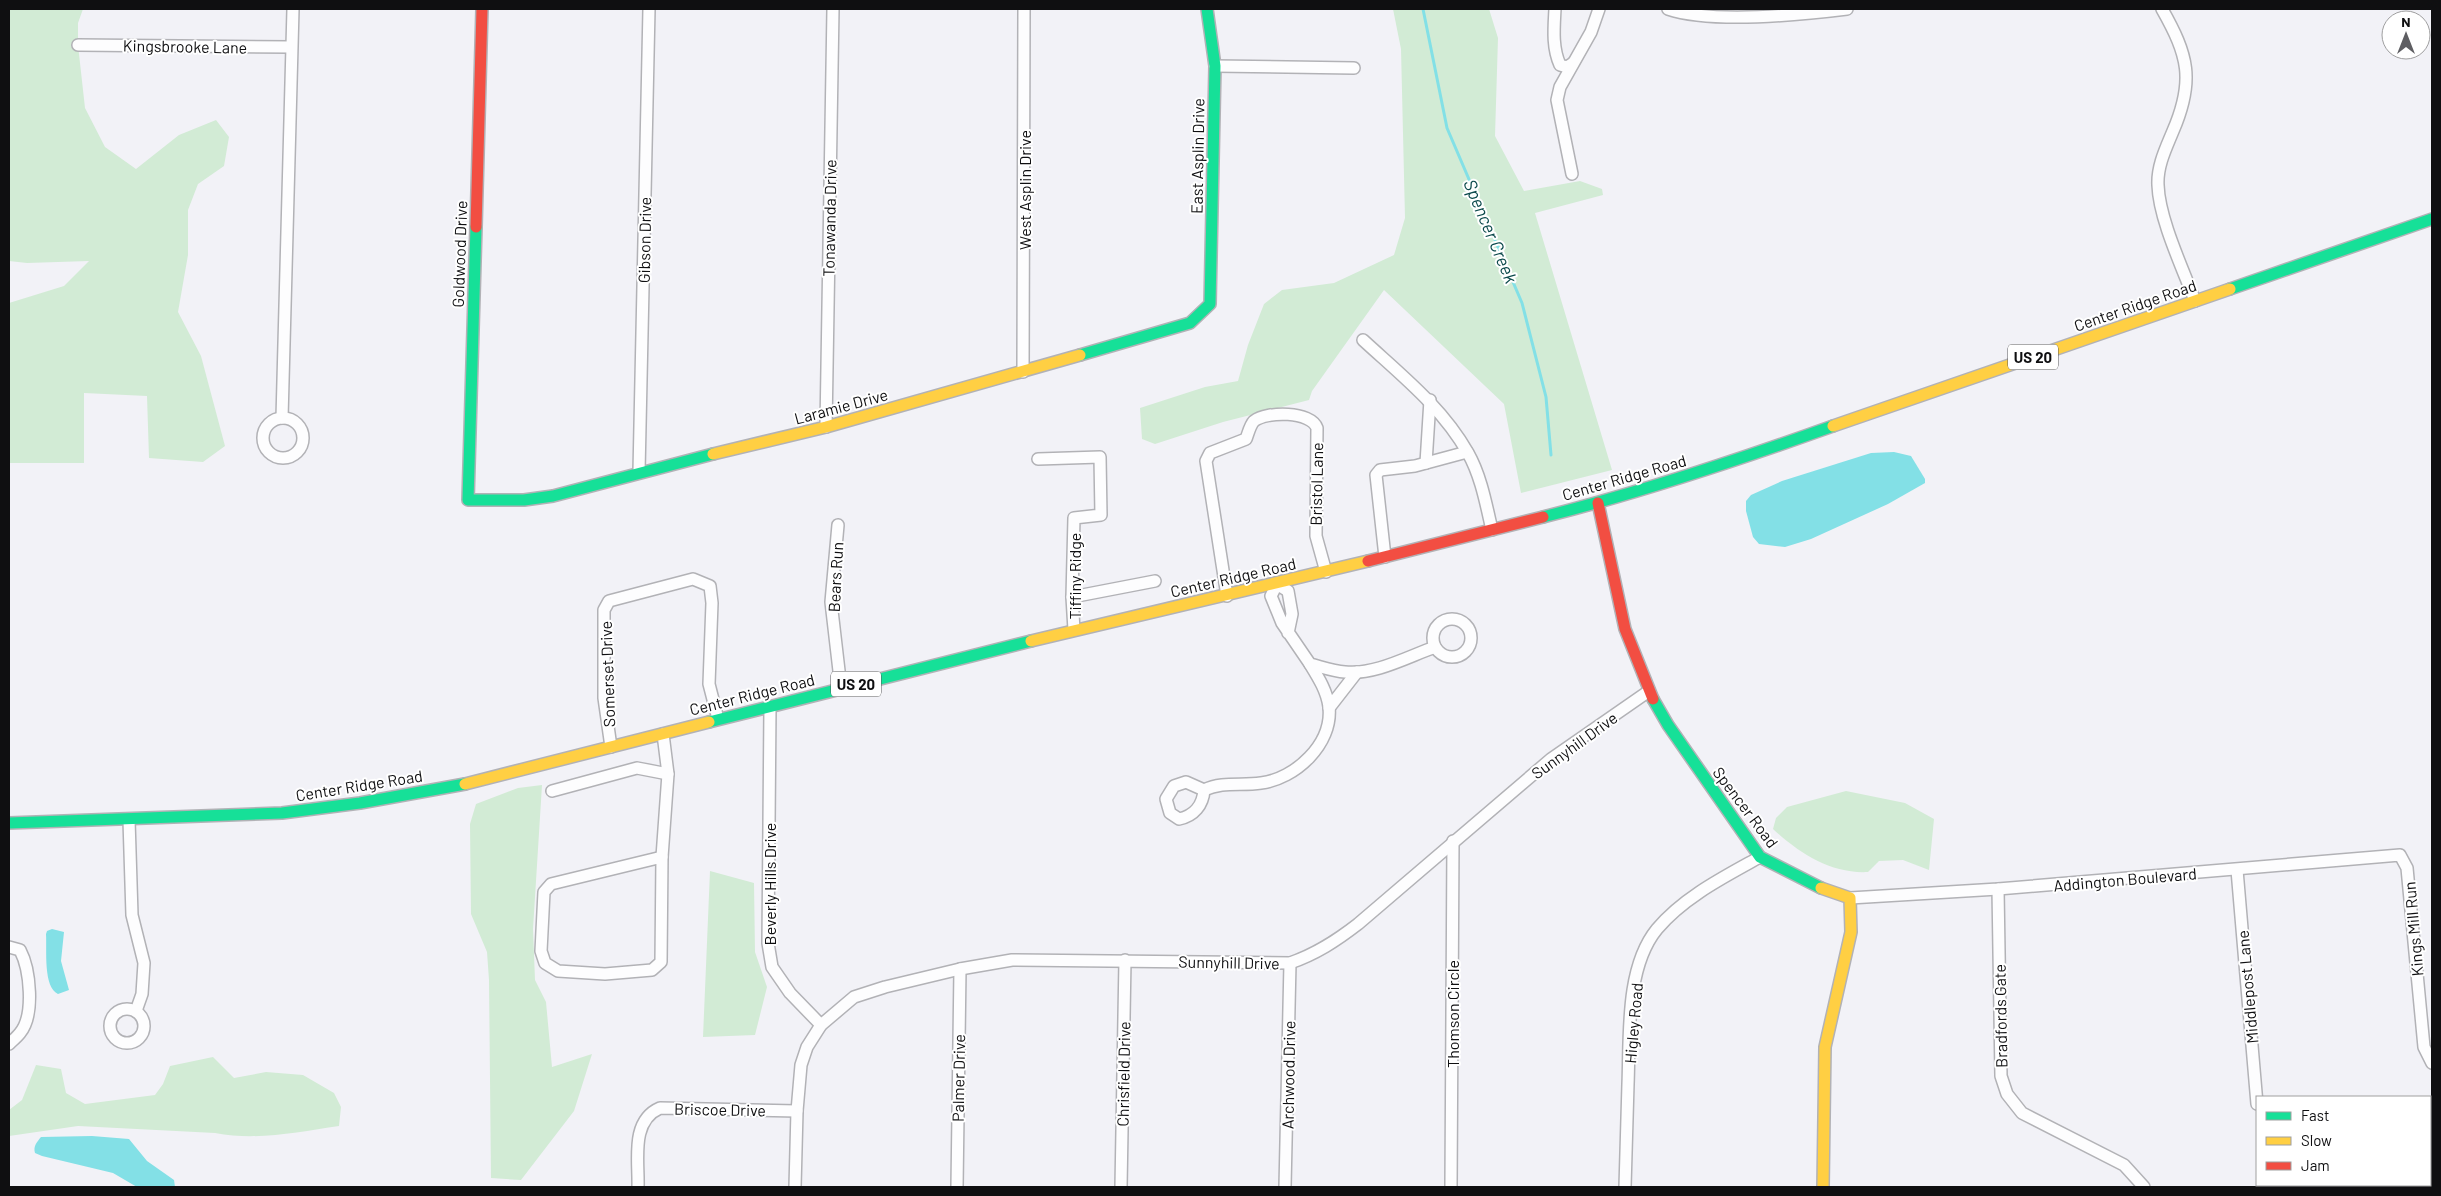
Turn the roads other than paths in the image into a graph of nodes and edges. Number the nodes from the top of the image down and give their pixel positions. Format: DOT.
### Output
graph roads {
  1 [pos="293,9"];
  2 [pos="482,9"];
  3 [pos="648,9"];
  4 [pos="833,9"];
  5 [pos="1024,9"];
  6 [pos="1207,9"];
  7 [pos="1555,9"];
  8 [pos="1599,9"];
  9 [pos="1668,9"];
  10 [pos="1847,9"];
  11 [pos="2162,9"];
  12 [pos="78,45"];
  13 [pos="291,47"];
  14 [pos="1573,63"];
  15 [pos="1214,66"];
  16 [pos="1354,68"];
  17 [pos="1572,174"];
  18 [pos="2432,219"];
  19 [pos="2195,301"];
  20 [pos="1210,304"];
  21 [pos="1363,340"];
  22 [pos="1023,372"];
  23 [pos="1430,400"];
  24 [pos="282,418"];
  25 [pos="826,428"];
  26 [pos="1468,452"];
  27 [pos="1038,459"];
  28 [pos="1426,463"];
  29 [pos="639,472"];
  30 [pos="468,500"];
  31 [pos="1598,503"];
  32 [pos="838,525"];
  33 [pos="1492,530"];
  34 [pos="1385,557"];
  35 [pos="1326,572"];
  36 [pos="1155,581"];
  37 [pos="1278,584"];
  38 [pos="1227,596"];
  39 [pos="1072,597"];
  40 [pos="1074,630"];
  41 [pos="1434,647"];
  42 [pos="1310,664"];
  43 [pos="1358,672"];
  44 [pos="841,688"];
  45 [pos="1649,691"];
  46 [pos="770,707"];
  47 [pos="1330,708"];
  48 [pos="718,719"];
  49 [pos="663,734"];
  50 [pos="611,747"];
  51 [pos="668,774"];
  52 [pos="1204,790"];
  53 [pos="552,791"];
  54 [pos="129,820"];
  55 [pos="9,823"];
  56 [pos="1454,841"];
  57 [pos="2400,855"];
  58 [pos="662,856"];
  59 [pos="1760,857"];
  60 [pos="2237,870"];
  61 [pos="1998,890"];
  62 [pos="1850,898"];
  63 [pos="9,946"];
  64 [pos="1125,960"];
  65 [pos="1290,963"];
  66 [pos="960,969"];
  67 [pos="136,1011"];
  68 [pos="821,1025"];
  69 [pos="9,1044"];
  70 [pos="2432,1063"];
  71 [pos="2256,1096"];
  72 [pos="797,1111"];
  73 [pos="638,1187"];
  74 [pos="795,1187"];
  75 [pos="956,1187"];
  76 [pos="1121,1187"];
  77 [pos="1285,1187"];
  78 [pos="1451,1187"];
  79 [pos="1625,1187"];
  80 [pos="1823,1187"];
  81 [pos="2144,1187"];
  1 -- 13 [label="street"];
  2 -- 30 [label="main road, Goldwood Drive"];
  3 -- 29 [label="street, Gibson Drive"];
  4 -- 25 [label="street, Tonawanda Drive"];
  5 -- 22 [label="street, West Asplin Drive"];
  6 -- 15 [label="main road, East Asplin Drive"];
  7 -- 14 [label="street"];
  8 -- 14 [label="street"];
  9 -- 10 [label="street"];
  11 -- 19 [label="street"];
  12 -- 13 [label="street, Kingsbrooke Lane"];
  13 -- 24 [label="street"];
  14 -- 17 [label="street"];
  15 -- 16 [label="street"];
  15 -- 20 [label="main road, East Asplin Drive"];
  18 -- 19 [label="main road, Center Ridge Road / US 20"];
  19 -- 31 [label="main road, Center Ridge Road / US 20"];
  20 -- 22 [label="main road, Laramie Drive"];
  21 -- 23 [label="street"];
  22 -- 25 [label="main road, Laramie Drive"];
  23 -- 26 [label="street"];
  23 -- 28 [label="street"];
  25 -- 29 [label="main road, Laramie Drive"];
  26 -- 28 [label="street"];
  26 -- 33 [label="street"];
  27 -- 39 [label="street, Tiffiny Ridge"];
  28 -- 34 [label="street"];
  29 -- 30 [label="main road, Laramie Drive"];
  31 -- 33 [label="main road, Center Ridge Road / US 20"];
  31 -- 45 [label="main road, Spencer Road"];
  32 -- 44 [label="street, Bears Run"];
  33 -- 34 [label="main road, Center Ridge Road / US 20"];
  34 -- 35 [label="main road, Center Ridge Road / US 20"];
  35 -- 37 [label="main road, Center Ridge Road / US 20"];
  35 -- 38 [label="street, Bristol Lane"];
  36 -- 39 [label="street"];
  37 -- 38 [label="main road, Center Ridge Road / US 20"];
  37 -- 42 [label="street"];
  38 -- 40 [label="main road, Center Ridge Road / US 20"];
  39 -- 40 [label="street, Tiffiny Ridge"];
  40 -- 44 [label="main road, Center Ridge Road / US 20"];
  41 -- 43 [label="street"];
  42 -- 43 [label="street"];
  42 -- 47 [label="street"];
  43 -- 47 [label="street"];
  44 -- 46 [label="main road, Center Ridge Road / US 20"];
  45 -- 56 [label="street, Sunnyhill Drive"];
  45 -- 59 [label="main road, Spencer Road"];
  46 -- 48 [label="main road, Center Ridge Road / US 20"];
  46 -- 68 [label="street, Beverly Hills Drive"];
  47 -- 52 [label="street"];
  48 -- 49 [label="main road, Center Ridge Road / US 20"];
  48 -- 50 [label="street, Somerset Drive"];
  49 -- 50 [label="main road, Center Ridge Road / US 20"];
  49 -- 51 [label="street"];
  50 -- 54 [label="main road, Center Ridge Road / US 20"];
  51 -- 53 [label="street"];
  51 -- 58 [label="street"];
  54 -- 55 [label="main road, Center Ridge Road / US 20"];
  54 -- 67 [label="street"];
  56 -- 65 [label="street, Sunnyhill Drive"];
  56 -- 78 [label="street, Thomson Circle"];
  57 -- 60 [label="street, Addington Boulevard"];
  57 -- 70 [label="street, Kings Mill Run"];
  58 -- 58 [label="street"];
  59 -- 62 [label="main road, Spencer Road"];
  59 -- 79 [label="street, Higley Road"];
  60 -- 61 [label="street, Addington Boulevard"];
  60 -- 71 [label="street, Middlepost Lane"];
  61 -- 62 [label="street, Addington Boulevard"];
  61 -- 81 [label="street, Bradfords Gate"];
  62 -- 80 [label="main road"];
  63 -- 69 [label="street"];
  64 -- 65 [label="street, Sunnyhill Drive"];
  64 -- 66 [label="street, Sunnyhill Drive"];
  64 -- 76 [label="street, Chrisfield Drive"];
  65 -- 77 [label="street, Archwood Drive"];
  66 -- 68 [label="street, Sunnyhill Drive"];
  66 -- 75 [label="street, Palmer Drive"];
  68 -- 72 [label="street"];
  72 -- 73 [label="street, Briscoe Drive"];
  72 -- 74 [label="street"];
}
